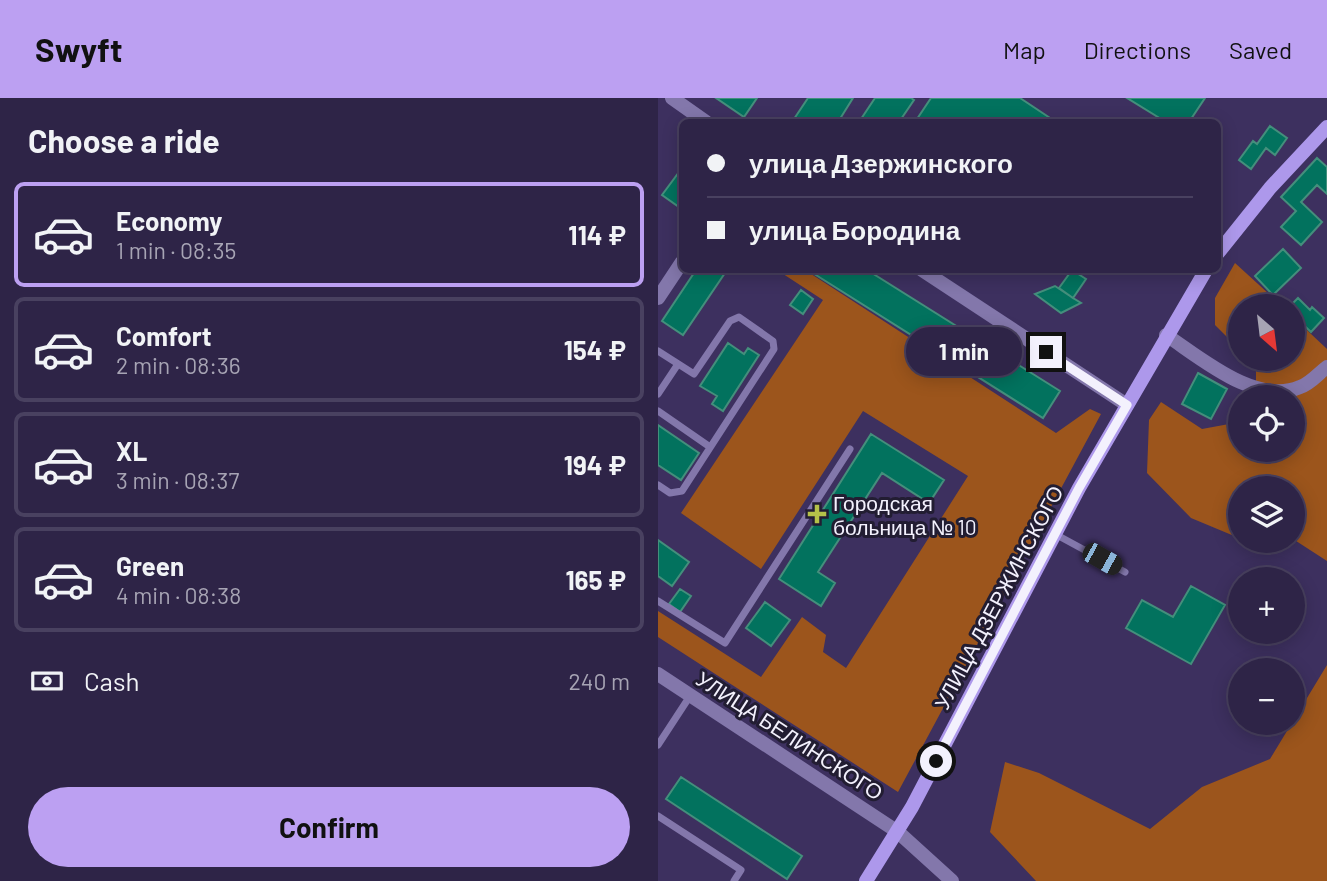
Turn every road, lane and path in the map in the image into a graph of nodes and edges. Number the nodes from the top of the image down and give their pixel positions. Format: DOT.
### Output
graph roads {
  1 [pos="671,98"];
  2 [pos="702,119"];
  3 [pos="1327,127"];
  4 [pos="1221,249"];
  5 [pos="679,266"];
  6 [pos="927,273"];
  7 [pos="1204,273"];
  8 [pos="658,298"];
  9 [pos="1166,335"];
  10 [pos="658,351"];
  11 [pos="678,364"];
  12 [pos="1327,367"];
  13 [pos="658,394"];
  14 [pos="1127,405"];
  15 [pos="658,411"];
  16 [pos="710,447"];
  17 [pos="850,449"];
  18 [pos="658,485"];
  19 [pos="1055,533"];
  20 [pos="1125,572"];
  21 [pos="658,601"];
  22 [pos="658,674"];
  23 [pos="691,695"];
  24 [pos="658,745"];
  25 [pos="658,816"];
  26 [pos="898,832"];
  27 [pos="734,881"];
  28 [pos="866,881"];
  29 [pos="952,881"];
  1 -- 2 [label="street"];
  3 -- 4 [label="main road"];
  5 -- 8 [label="street"];
  6 -- 14 [label="street"];
  7 -- 9 [label="main road, УЛИЦА ДЗЕРЖИНСКОГО"];
  9 -- 12 [label="street"];
  9 -- 14 [label="main road, УЛИЦА ДЗЕРЖИНСКОГО"];
  10 -- 11 [label="lane"];
  11 -- 13 [label="lane"];
  11 -- 16 [label="lane"];
  14 -- 19 [label="main road, УЛИЦА ДЗЕРЖИНСКОГО"];
  15 -- 16 [label="lane"];
  16 -- 18 [label="lane"];
  17 -- 21 [label="lane"];
  19 -- 20 [label="lane"];
  19 -- 26 [label="main road, УЛИЦА ДЗЕРЖИНСКОГО"];
  22 -- 23 [label="street, УЛИЦА БЕЛИНСКОГО"];
  23 -- 24 [label="lane"];
  23 -- 26 [label="street, УЛИЦА БЕЛИНСКОГО"];
  25 -- 27 [label="lane"];
  26 -- 28 [label="main road, УЛИЦА ДЗЕРЖИНСКОГО"];
  26 -- 29 [label="street, УЛИЦА БЕЛИНСКОГО"];
}
